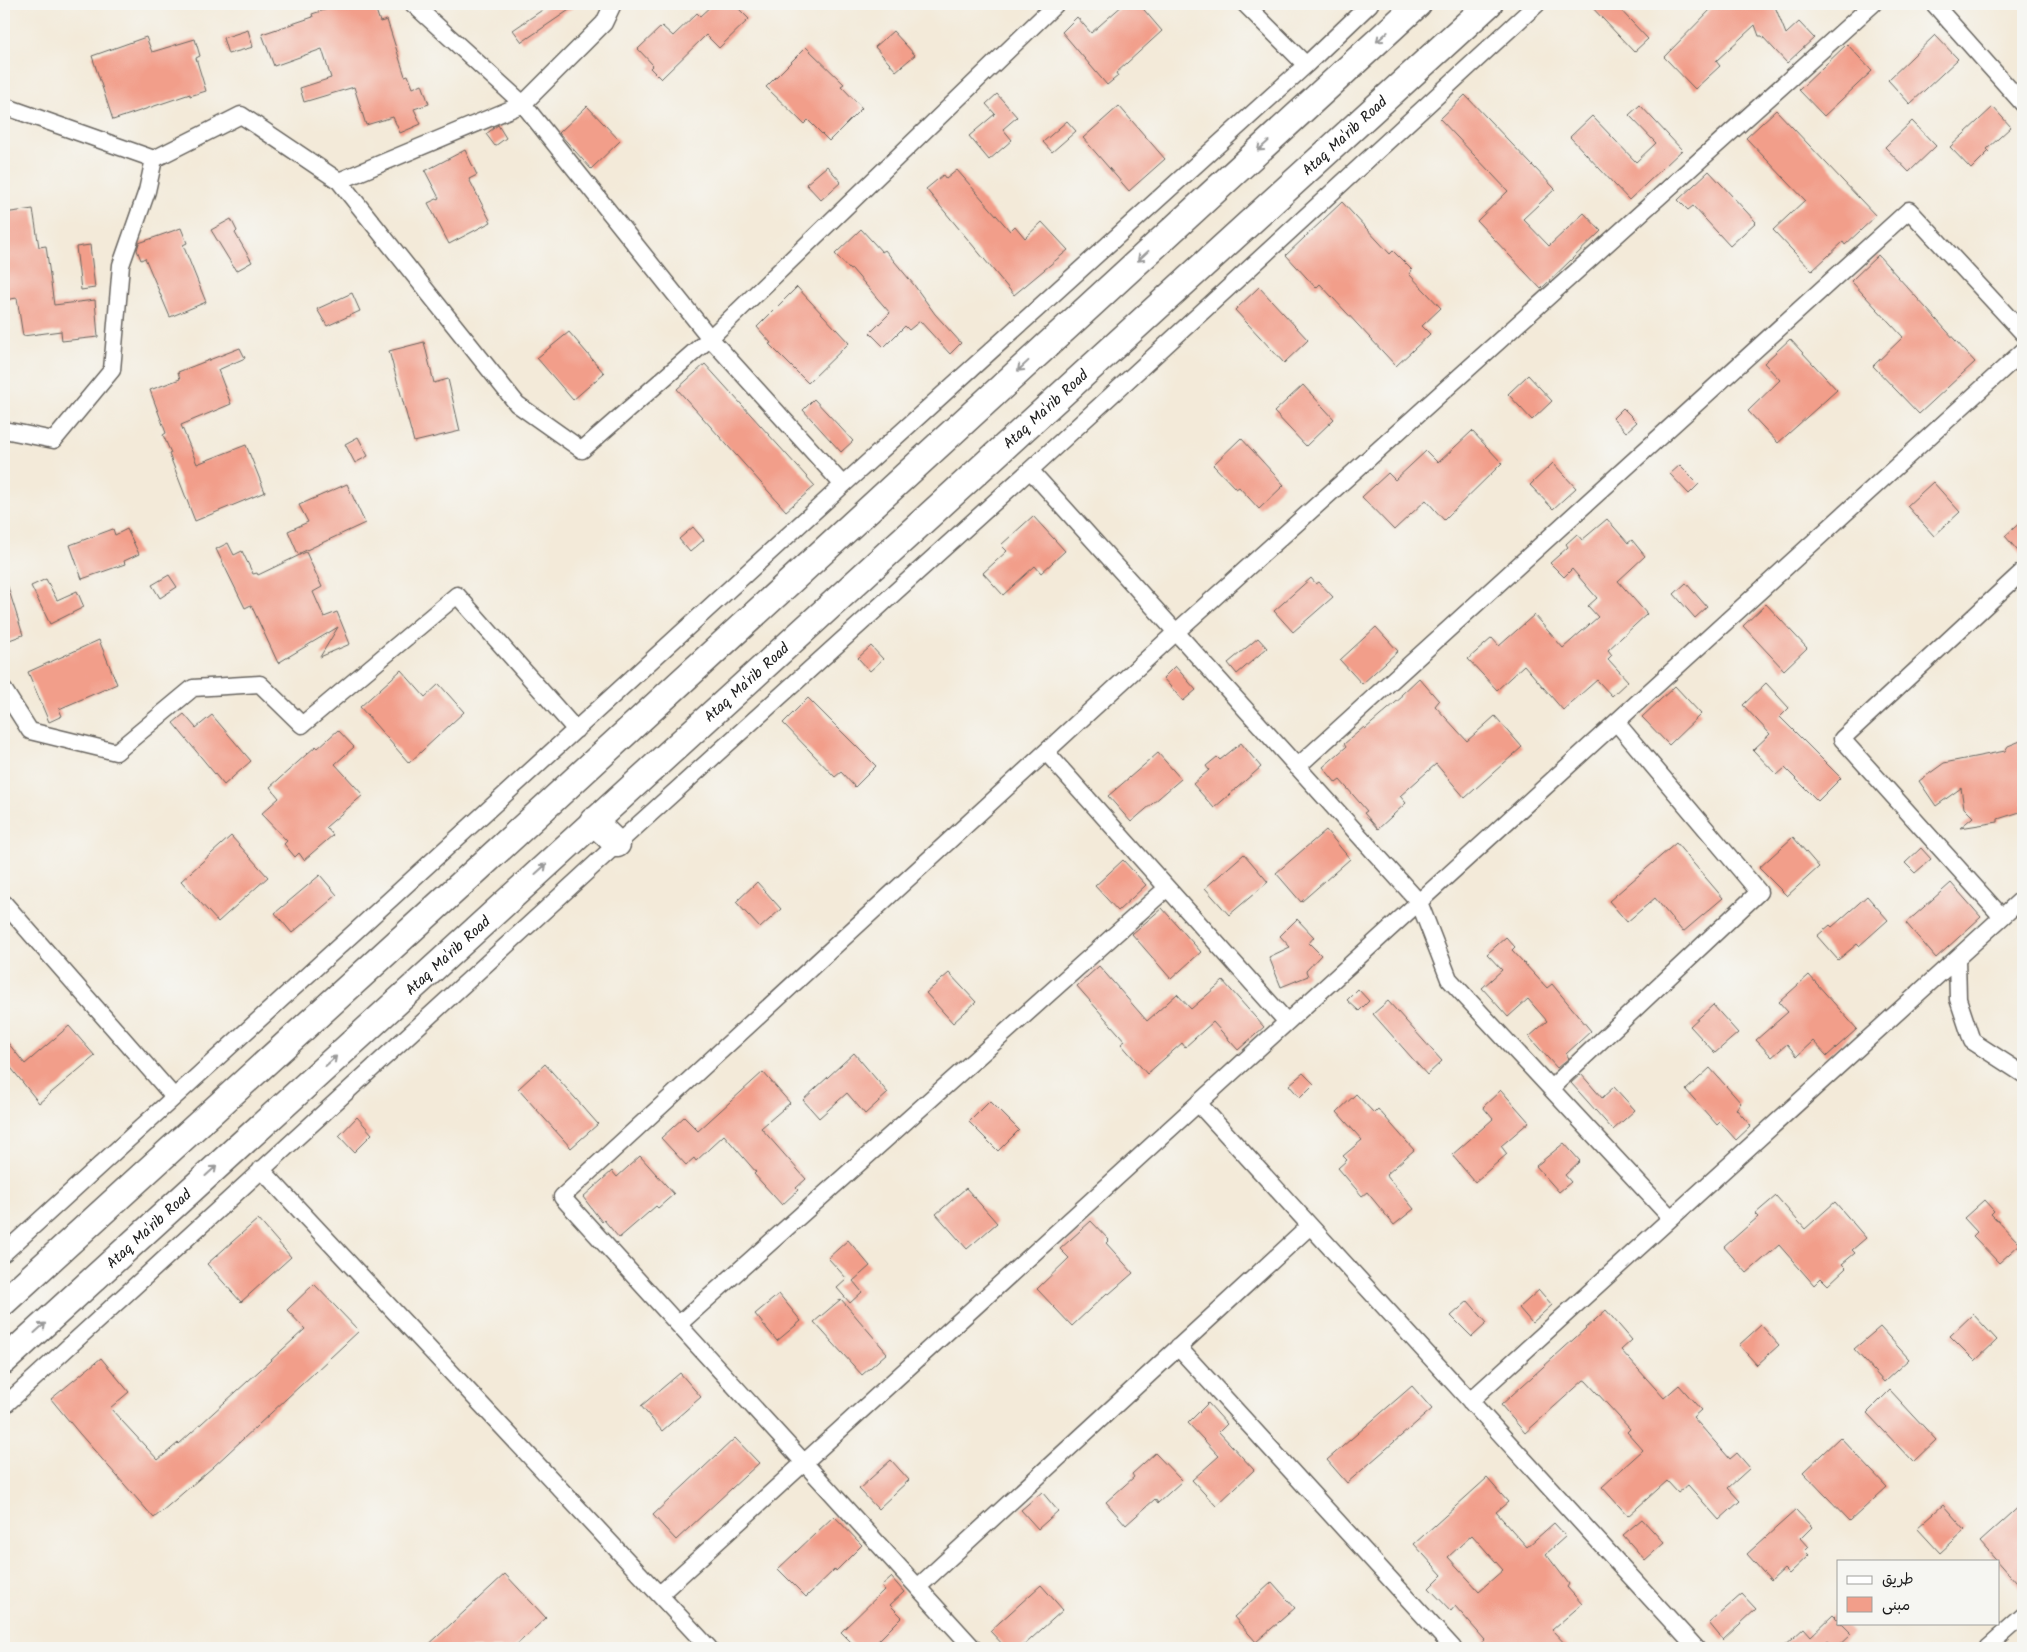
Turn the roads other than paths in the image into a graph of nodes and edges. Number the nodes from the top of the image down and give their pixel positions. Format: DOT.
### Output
graph roads {
  1 [pos="413,4"];
  2 [pos="612,4"];
  3 [pos="1056,4"];
  4 [pos="1245,4"];
  5 [pos="1370,4"];
  6 [pos="1418,4"];
  7 [pos="1489,4"];
  8 [pos="1538,4"];
  9 [pos="1873,4"];
  10 [pos="1934,4"];
  11 [pos="1306,65"];
  12 [pos="523,104"];
  13 [pos="2023,104"];
  14 [pos="4,106"];
  15 [pos="154,159"];
  16 [pos="339,180"];
  17 [pos="2023,332"];
  18 [pos="710,338"];
  19 [pos="2023,351"];
  20 [pos="4,430"];
  21 [pos="1030,470"];
  22 [pos="843,485"];
  23 [pos="2023,571"];
  24 [pos="1175,633"];
  25 [pos="4,690"];
  26 [pos="1616,722"];
  27 [pos="576,730"];
  28 [pos="1046,752"];
  29 [pos="1297,767"];
  30 [pos="593,821"];
  31 [pos="617,844"];
  32 [pos="480,868"];
  33 [pos="1167,888"];
  34 [pos="512,896"];
  35 [pos="2023,898"];
  36 [pos="1418,902"];
  37 [pos="4,903"];
  38 [pos="2002,917"];
  39 [pos="1957,958"];
  40 [pos="1287,1022"];
  41 [pos="2023,1074"];
  42 [pos="1551,1088"];
  43 [pos="174,1098"];
  44 [pos="1198,1103"];
  45 [pos="261,1169"];
  46 [pos="1671,1218"];
  47 [pos="1310,1226"];
  48 [pos="4,1253"];
  49 [pos="4,1302"];
  50 [pos="679,1324"];
  51 [pos="1178,1348"];
  52 [pos="4,1361"];
  53 [pos="1470,1401"];
  54 [pos="4,1406"];
  55 [pos="805,1462"];
  56 [pos="918,1587"];
  57 [pos="660,1594"];
  58 [pos="2023,1616"];
  59 [pos="709,1648"];
  60 [pos="973,1648"];
  61 [pos="1453,1648"];
  62 [pos="1696,1648"];
  63 [pos="1987,1648"];
  1 -- 12 [label="street"];
  2 -- 12 [label="street"];
  3 -- 18 [label="street"];
  4 -- 11 [label="street"];
  5 -- 11 [label="street"];
  6 -- 32 [label="main road, one-way"];
  7 -- 30 [label="main road, Ataq Ma'rib Road"];
  8 -- 21 [label="street"];
  9 -- 24 [label="street"];
  10 -- 13 [label="street"];
  11 -- 22 [label="street"];
  12 -- 16 [label="street"];
  12 -- 18 [label="street"];
  14 -- 15 [label="street"];
  15 -- 16 [label="street"];
  15 -- 20 [label="street"];
  16 -- 18 [label="street"];
  17 -- 29 [label="street"];
  18 -- 22 [label="street"];
  19 -- 26 [label="street"];
  21 -- 24 [label="street"];
  21 -- 31 [label="street"];
  22 -- 27 [label="street"];
  23 -- 38 [label="street"];
  24 -- 28 [label="street"];
  24 -- 29 [label="street"];
  25 -- 27 [label="street"];
  26 -- 36 [label="street"];
  26 -- 42 [label="street"];
  27 -- 43 [label="street"];
  28 -- 33 [label="street"];
  28 -- 50 [label="street"];
  29 -- 36 [label="street"];
  30 -- 31 [label="main road"];
  34 -- 30 [label="main road, Ataq Ma'rib Road, one-way"];
  31 -- 45 [label="street"];
  32 -- 34 [label="main road"];
  32 -- 49 [label="main road"];
  33 -- 40 [label="street"];
  33 -- 50 [label="street"];
  52 -- 34 [label="main road, Ataq Ma'rib Road, one-way"];
  35 -- 38 [label="street"];
  36 -- 40 [label="street"];
  36 -- 42 [label="street"];
  37 -- 43 [label="street"];
  38 -- 39 [label="street"];
  39 -- 41 [label="street"];
  39 -- 46 [label="street"];
  40 -- 44 [label="street"];
  42 -- 46 [label="street"];
  43 -- 48 [label="street"];
  44 -- 47 [label="street"];
  44 -- 55 [label="street"];
  45 -- 54 [label="street"];
  45 -- 57 [label="street"];
  46 -- 53 [label="street"];
  47 -- 51 [label="street"];
  47 -- 53 [label="street"];
  50 -- 55 [label="street"];
  51 -- 56 [label="street"];
  51 -- 61 [label="street"];
  53 -- 62 [label="street"];
  55 -- 56 [label="street"];
  55 -- 57 [label="street"];
  56 -- 60 [label="street"];
  57 -- 59 [label="street"];
  58 -- 63 [label="street"];
}
